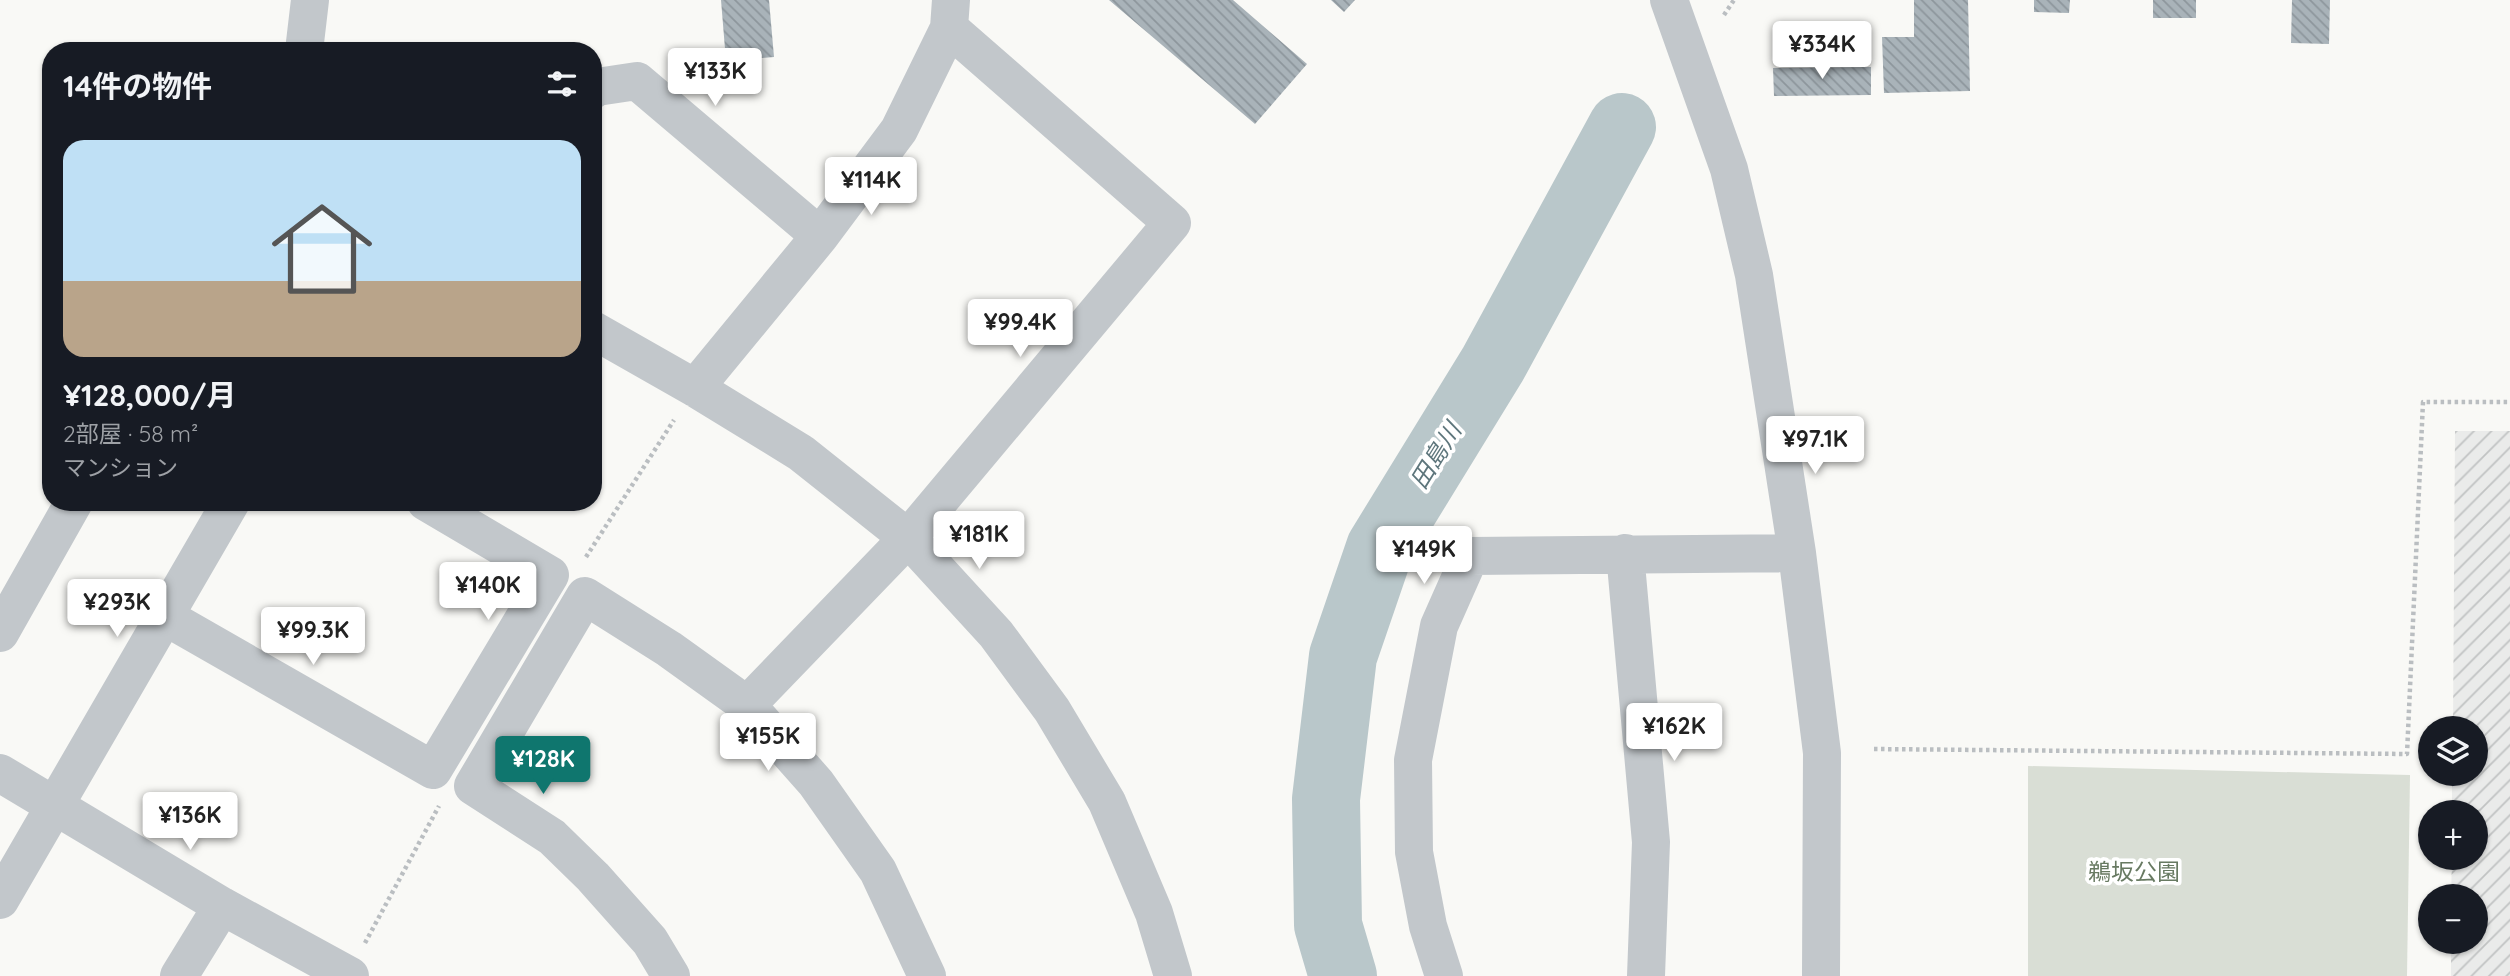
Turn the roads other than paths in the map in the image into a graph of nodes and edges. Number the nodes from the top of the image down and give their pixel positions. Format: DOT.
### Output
graph roads {
  1 [pos="310,0"];
  2 [pos="1669,0"];
  3 [pos="950,14"];
  4 [pos="305,42"];
  5 [pos="602,86"];
  6 [pos="820,236"];
  7 [pos="602,335"];
  8 [pos="695,388"];
  9 [pos="69,511"];
  10 [pos="226,511"];
  11 [pos="441,511"];
  12 [pos="908,538"];
  13 [pos="1625,553"];
  14 [pos="1797,553"];
  15 [pos="164,616"];
  16 [pos="0,633"];
  17 [pos="747,705"];
  18 [pos="0,773"];
  19 [pos="55,807"];
  20 [pos="0,900"];
  21 [pos="222,906"];
  22 [pos="179,976"];
  23 [pos="350,976"];
  24 [pos="671,976"];
  25 [pos="927,976"];
  26 [pos="1173,976"];
  27 [pos="1444,976"];
  28 [pos="1646,976"];
  29 [pos="1821,976"];
  1 -- 4 [label="street"];
  2 -- 14 [label="street"];
  3 -- 6 [label="street"];
  3 -- 12 [label="street"];
  5 -- 6 [label="street"];
  6 -- 8 [label="street"];
  7 -- 8 [label="street"];
  8 -- 12 [label="street"];
  9 -- 16 [label="street"];
  10 -- 15 [label="street"];
  11 -- 15 [label="street"];
  12 -- 17 [label="street"];
  12 -- 26 [label="street"];
  13 -- 14 [label="street"];
  13 -- 27 [label="street"];
  13 -- 28 [label="street"];
  14 -- 29 [label="street"];
  15 -- 19 [label="street"];
  17 -- 24 [label="street"];
  17 -- 25 [label="street"];
  18 -- 19 [label="street"];
  19 -- 20 [label="street"];
  19 -- 21 [label="street"];
  21 -- 22 [label="street"];
  21 -- 23 [label="street"];
}
